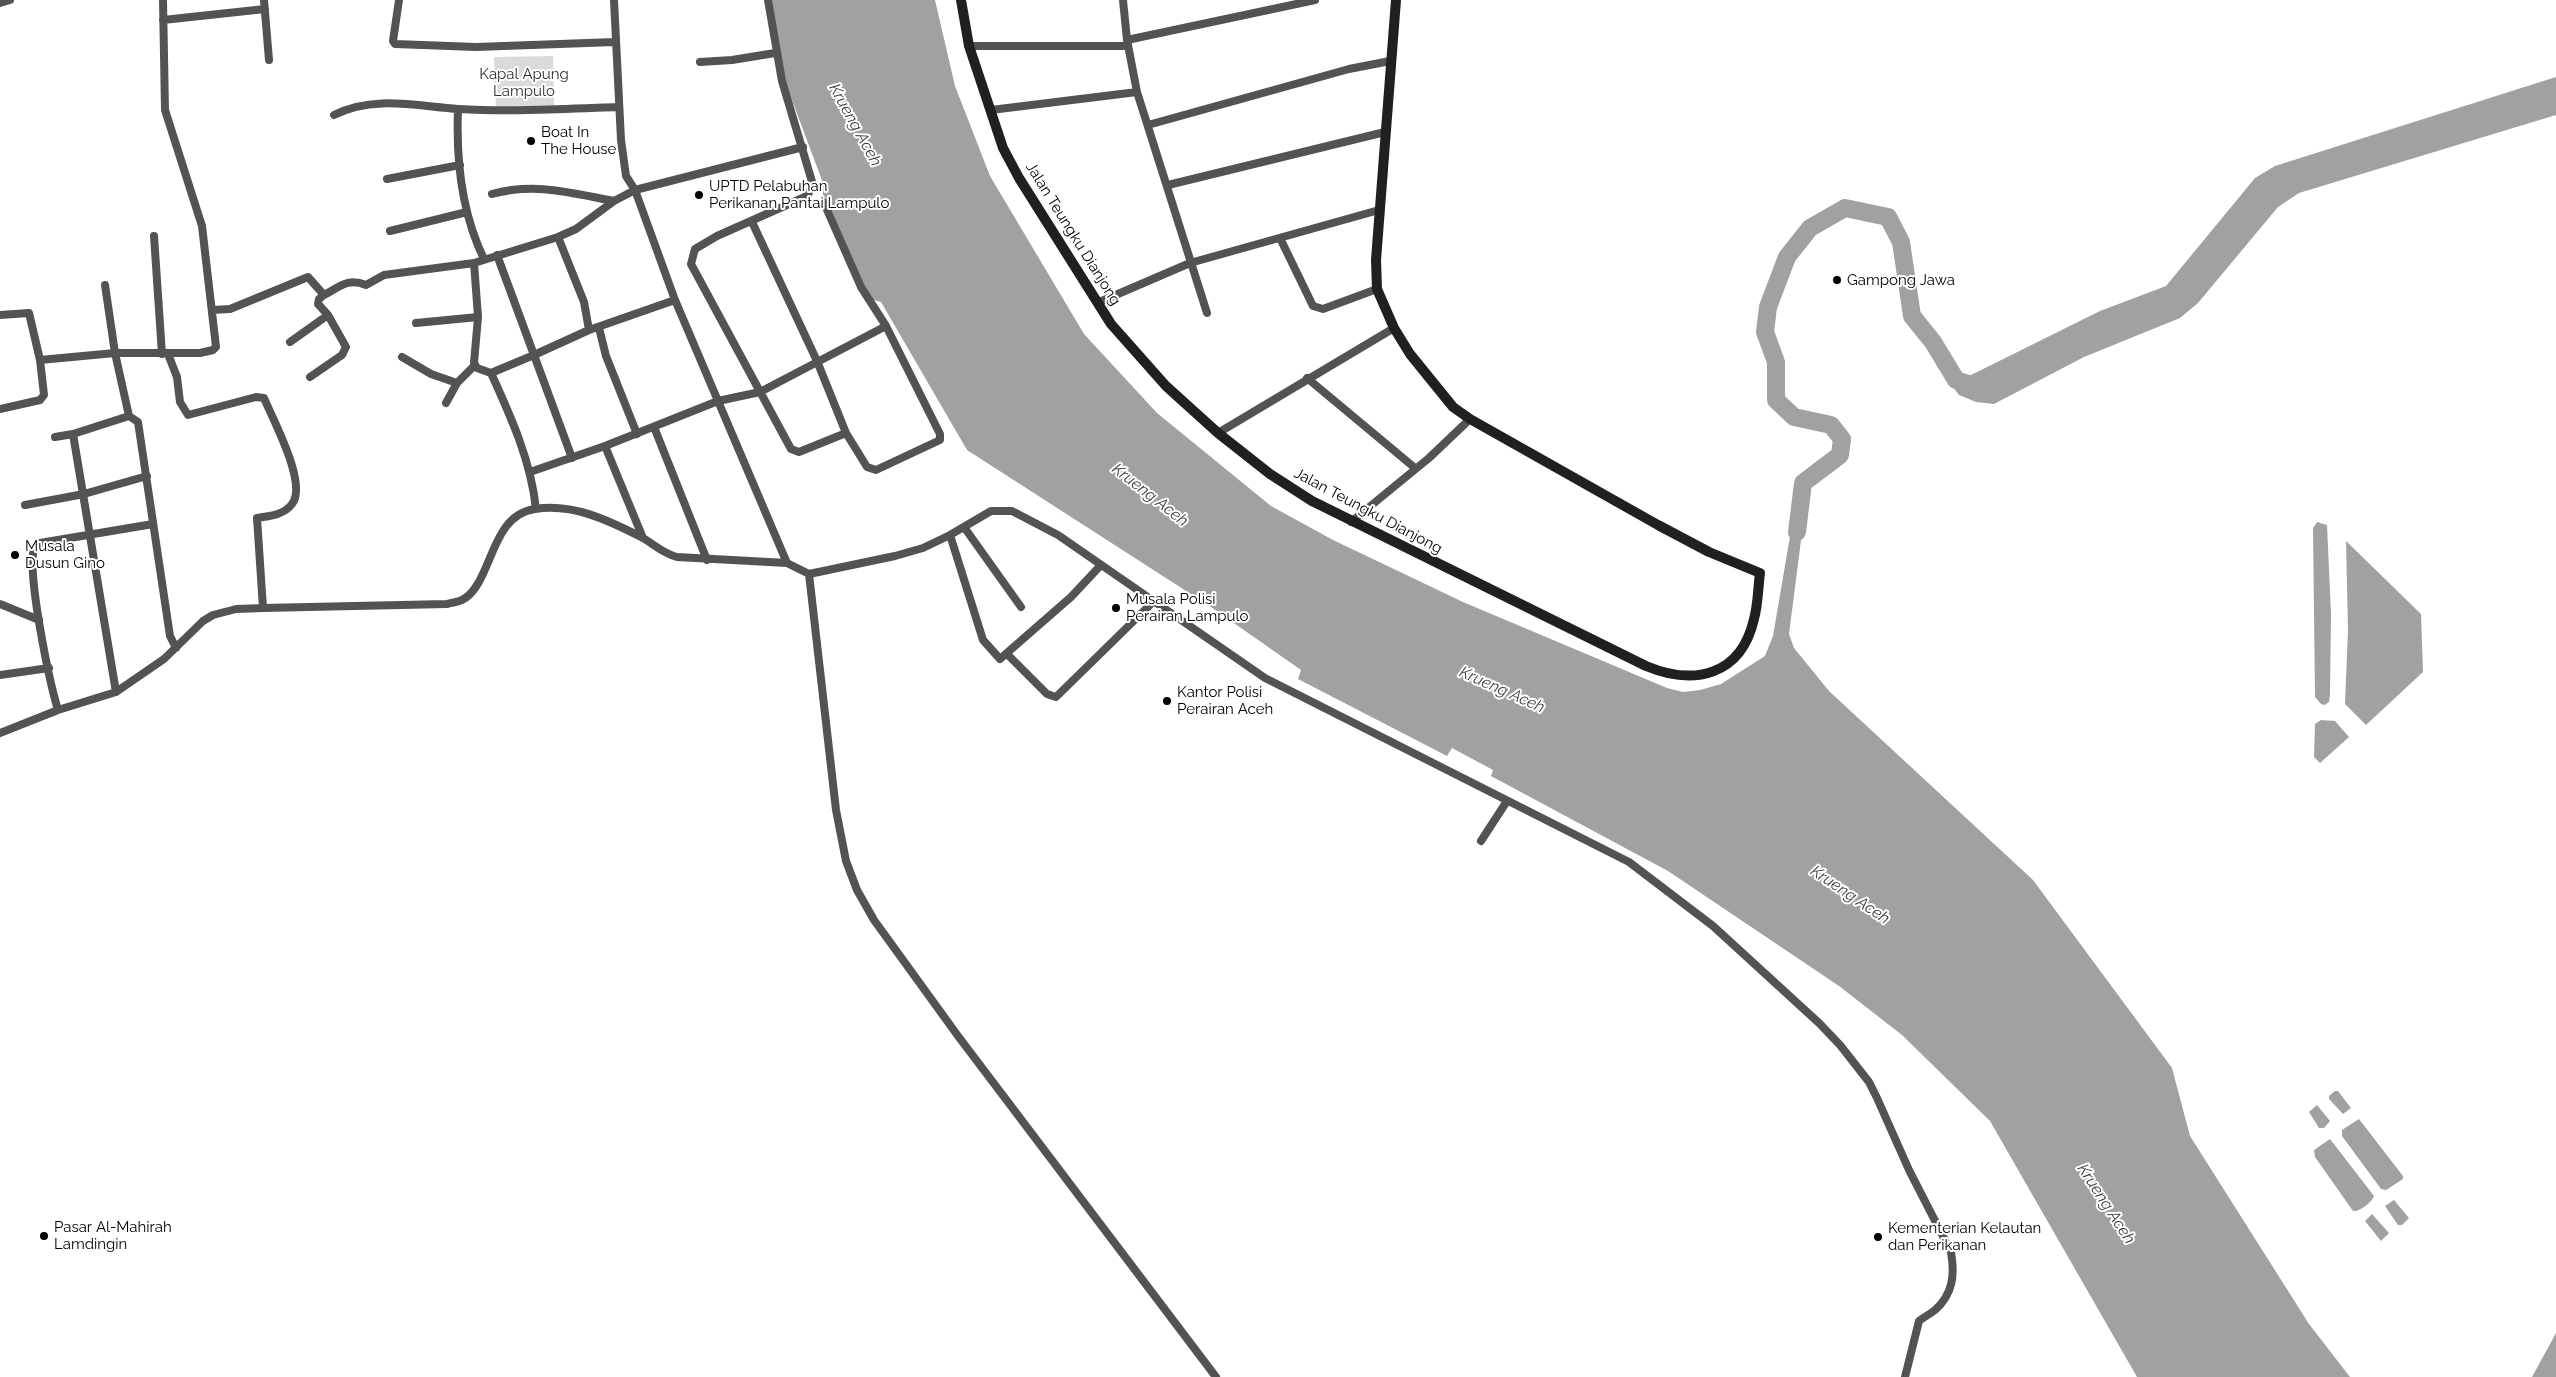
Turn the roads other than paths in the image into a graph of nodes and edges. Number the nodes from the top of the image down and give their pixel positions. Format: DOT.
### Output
graph roads {
  1 [pos="10,0"];
  2 [pos="163,0"];
  3 [pos="264,0"];
  4 [pos="399,0"];
  5 [pos="614,0"];
  6 [pos="768,0"];
  7 [pos="961,0"];
  8 [pos="1123,0"];
  9 [pos="1315,0"];
  10 [pos="1396,0"];
  11 [pos="0,3"];
  12 [pos="1274,4"];
  13 [pos="265,10"];
  14 [pos="163,20"];
  15 [pos="615,42"];
  16 [pos="1127,43"];
  17 [pos="969,46"];
  18 [pos="775,53"];
  19 [pos="269,60"];
  20 [pos="1390,61"];
  21 [pos="700,62"];
  22 [pos="1137,92"];
  23 [pos="619,107"];
  24 [pos="458,109"];
  25 [pos="991,110"];
  26 [pos="334,115"];
  27 [pos="1148,125"];
  28 [pos="1385,132"];
  29 [pos="803,147"];
  30 [pos="460,165"];
  31 [pos="387,180"];
  32 [pos="1168,185"];
  33 [pos="635,190"];
  34 [pos="492,194"];
  35 [pos="614,201"];
  36 [pos="824,203"];
  37 [pos="1379,210"];
  38 [pos="467,212"];
  39 [pos="752,222"];
  40 [pos="390,231"];
  41 [pos="154,236"];
  42 [pos="558,237"];
  43 [pos="1280,238"];
  44 [pos="497,255"];
  45 [pos="484,260"];
  46 [pos="1190,263"];
  47 [pos="474,264"];
  48 [pos="105,285"];
  49 [pos="1377,289"];
  50 [pos="324,295"];
  51 [pos="675,300"];
  52 [pos="1097,303"];
  53 [pos="212,310"];
  54 [pos="1207,313"];
  55 [pos="328,314"];
  56 [pos="0,315"];
  57 [pos="478,317"];
  58 [pos="416,323"];
  59 [pos="886,326"];
  60 [pos="599,328"];
  61 [pos="1394,328"];
  62 [pos="589,330"];
  63 [pos="290,342"];
  64 [pos="115,353"];
  65 [pos="165,354"];
  66 [pos="534,355"];
  67 [pos="402,357"];
  68 [pos="40,360"];
  69 [pos="817,361"];
  70 [pos="475,365"];
  71 [pos="491,373"];
  72 [pos="310,377"];
  73 [pos="1307,378"];
  74 [pos="458,383"];
  75 [pos="760,392"];
  76 [pos="718,400"];
  77 [pos="446,403"];
  78 [pos="0,409"];
  79 [pos="128,416"];
  80 [pos="1470,419"];
  81 [pos="654,427"];
  82 [pos="846,433"];
  83 [pos="1218,433"];
  84 [pos="73,434"];
  85 [pos="636,434"];
  86 [pos="55,437"];
  87 [pos="605,446"];
  88 [pos="572,458"];
  89 [pos="1415,468"];
  90 [pos="530,472"];
  91 [pos="147,476"];
  92 [pos="84,494"];
  93 [pos="25,506"];
  94 [pos="536,509"];
  95 [pos="1351,522"];
  96 [pos="153,524"];
  97 [pos="964,527"];
  98 [pos="90,535"];
  99 [pos="950,535"];
  100 [pos="642,538"];
  101 [pos="706,560"];
  102 [pos="787,563"];
  103 [pos="1101,565"];
  104 [pos="809,574"];
  105 [pos="1153,602"];
  106 [pos="0,604"];
  107 [pos="1021,607"];
  108 [pos="263,608"];
  109 [pos="39,620"];
  110 [pos="173,641"];
  111 [pos="1007,654"];
  112 [pos="49,668"];
  113 [pos="0,675"];
  114 [pos="116,692"];
  115 [pos="56,705"];
  116 [pos="0,733"];
  117 [pos="1507,801"];
  118 [pos="1481,841"];
  119 [pos="1216,1377"];
  120 [pos="1904,1377"];
  1 -- 11 [label="street"];
  2 -- 14 [label="street"];
  3 -- 13 [label="street"];
  4 -- 15 [label="street"];
  5 -- 15 [label="street"];
  6 -- 18 [label="street"];
  7 -- 17 [label="street, Jalan Teungku Dianjong"];
  8 -- 16 [label="street"];
  9 -- 12 [label="street"];
  10 -- 20 [label="street"];
  12 -- 16 [label="street"];
  13 -- 14 [label="street"];
  13 -- 19 [label="street"];
  14 -- 53 [label="street"];
  15 -- 23 [label="street"];
  16 -- 17 [label="street"];
  16 -- 22 [label="street"];
  17 -- 25 [label="street, Jalan Teungku Dianjong"];
  18 -- 21 [label="street"];
  18 -- 29 [label="street"];
  20 -- 27 [label="street"];
  20 -- 28 [label="street"];
  22 -- 25 [label="street"];
  22 -- 27 [label="street"];
  23 -- 24 [label="street"];
  23 -- 33 [label="street"];
  24 -- 26 [label="street"];
  24 -- 30 [label="street"];
  25 -- 52 [label="street, Jalan Teungku Dianjong"];
  27 -- 32 [label="street"];
  28 -- 32 [label="street"];
  28 -- 37 [label="street"];
  29 -- 33 [label="street"];
  29 -- 39 [label="street"];
  30 -- 31 [label="street"];
  30 -- 38 [label="street"];
  32 -- 46 [label="street"];
  33 -- 35 [label="street"];
  33 -- 51 [label="street"];
  34 -- 35 [label="street"];
  35 -- 42 [label="street"];
  36 -- 59 [label="street"];
  37 -- 43 [label="street"];
  37 -- 49 [label="street"];
  38 -- 40 [label="street"];
  38 -- 45 [label="street"];
  39 -- 69 [label="street"];
  39 -- 75 [label="street"];
  41 -- 65 [label="street"];
  42 -- 44 [label="street"];
  42 -- 62 [label="street"];
  43 -- 46 [label="street"];
  43 -- 49 [label="street"];
  44 -- 45 [label="street"];
  44 -- 66 [label="street"];
  45 -- 47 [label="street"];
  46 -- 52 [label="street"];
  46 -- 54 [label="street"];
  47 -- 50 [label="street"];
  47 -- 57 [label="street"];
  48 -- 64 [label="street"];
  49 -- 61 [label="street"];
  50 -- 53 [label="street"];
  50 -- 55 [label="street"];
  51 -- 60 [label="street"];
  51 -- 76 [label="street"];
  52 -- 83 [label="street, Jalan Teungku Dianjong"];
  53 -- 65 [label="street"];
  55 -- 63 [label="street"];
  55 -- 72 [label="street"];
  56 -- 68 [label="street"];
  57 -- 58 [label="street"];
  57 -- 70 [label="street"];
  59 -- 69 [label="street"];
  59 -- 82 [label="street"];
  60 -- 62 [label="street"];
  60 -- 85 [label="street"];
  61 -- 73 [label="street"];
  61 -- 80 [label="street"];
  62 -- 66 [label="street"];
  64 -- 65 [label="street"];
  64 -- 68 [label="street"];
  64 -- 79 [label="street"];
  65 -- 108 [label="street"];
  66 -- 71 [label="street"];
  66 -- 88 [label="street"];
  67 -- 74 [label="street"];
  68 -- 78 [label="street"];
  69 -- 75 [label="street"];
  69 -- 82 [label="street"];
  70 -- 71 [label="street"];
  70 -- 74 [label="street"];
  71 -- 90 [label="street"];
  73 -- 83 [label="street"];
  73 -- 89 [label="street"];
  74 -- 77 [label="street"];
  75 -- 76 [label="street"];
  75 -- 82 [label="street"];
  76 -- 81 [label="street"];
  76 -- 102 [label="street"];
  79 -- 84 [label="street"];
  79 -- 91 [label="street"];
  80 -- 89 [label="street"];
  80 -- 95 [label="street, Jalan Teungku Dianjong"];
  81 -- 85 [label="street"];
  81 -- 101 [label="street"];
  83 -- 95 [label="street, Jalan Teungku Dianjong"];
  84 -- 86 [label="street"];
  84 -- 92 [label="street"];
  85 -- 87 [label="street"];
  87 -- 88 [label="street"];
  87 -- 100 [label="street"];
  88 -- 90 [label="street"];
  89 -- 95 [label="street"];
  90 -- 94 [label="street"];
  91 -- 92 [label="street"];
  91 -- 96 [label="street"];
  92 -- 93 [label="street"];
  92 -- 98 [label="street"];
  94 -- 100 [label="street"];
  94 -- 108 [label="street"];
  96 -- 98 [label="street"];
  96 -- 110 [label="street"];
  97 -- 99 [label="street"];
  97 -- 103 [label="street"];
  97 -- 107 [label="street"];
  98 -- 109 [label="street"];
  98 -- 114 [label="street"];
  99 -- 104 [label="street"];
  99 -- 111 [label="street"];
  100 -- 101 [label="street"];
  101 -- 102 [label="street"];
  102 -- 104 [label="street"];
  103 -- 105 [label="street"];
  103 -- 111 [label="street"];
  104 -- 119 [label="street"];
  105 -- 111 [label="street"];
  105 -- 117 [label="street"];
  106 -- 109 [label="street"];
  108 -- 110 [label="street"];
  109 -- 112 [label="street"];
  110 -- 114 [label="street"];
  112 -- 113 [label="street"];
  112 -- 115 [label="street"];
  114 -- 115 [label="street"];
  115 -- 116 [label="street"];
  117 -- 118 [label="street"];
  117 -- 120 [label="street"];
}
